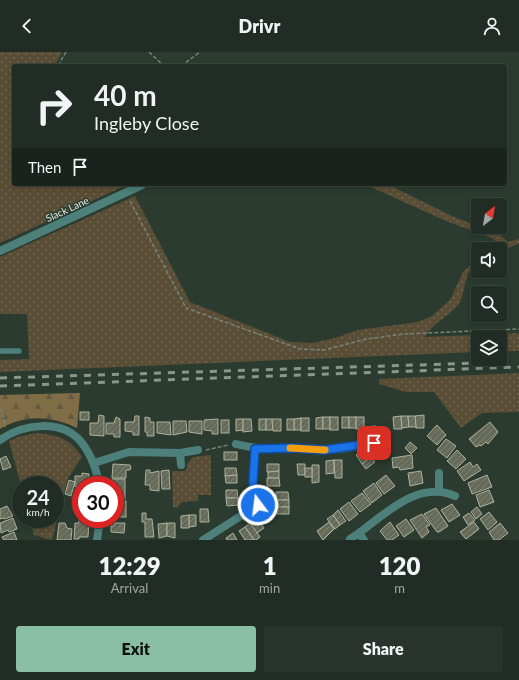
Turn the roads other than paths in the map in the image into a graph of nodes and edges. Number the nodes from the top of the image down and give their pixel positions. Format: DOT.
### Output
graph roads {
  1 [pos="140,186"];
  2 [pos="0,251"];
  3 [pos="0,351"];
  4 [pos="19,351"];
  5 [pos="374,429"];
  6 [pos="3,437"];
  7 [pos="374,443"];
  8 [pos="236,444"];
  9 [pos="384,445"];
  10 [pos="255,449"];
  11 [pos="198,450"];
  12 [pos="180,453"];
  13 [pos="94,463"];
  14 [pos="181,464"];
  15 [pos="439,473"];
  16 [pos="98,476"];
  17 [pos="438,491"];
  18 [pos="455,496"];
  19 [pos="258,505"];
  20 [pos="264,514"];
  21 [pos="99,528"];
  22 [pos="361,537"];
  23 [pos="350,539"];
  24 [pos="97,540"];
  25 [pos="203,540"];
  1 -- 2 [label="street, Slack Lane"];
  3 -- 4 [label="lane"];
  5 -- 7 [label="street"];
  6 -- 13 [label="street"];
  7 -- 9 [label="street"];
  7 -- 10 [label="street"];
  8 -- 10 [label="street"];
  10 -- 19 [label="street"];
  11 -- 12 [label="street"];
  12 -- 13 [label="street"];
  12 -- 14 [label="street"];
  13 -- 16 [label="street"];
  15 -- 17 [label="street"];
  17 -- 18 [label="street"];
  17 -- 22 [label="street"];
  19 -- 20 [label="street"];
  19 -- 25 [label="street"];
  21 -- 24 [label="street"];
  22 -- 23 [label="street"];
}
